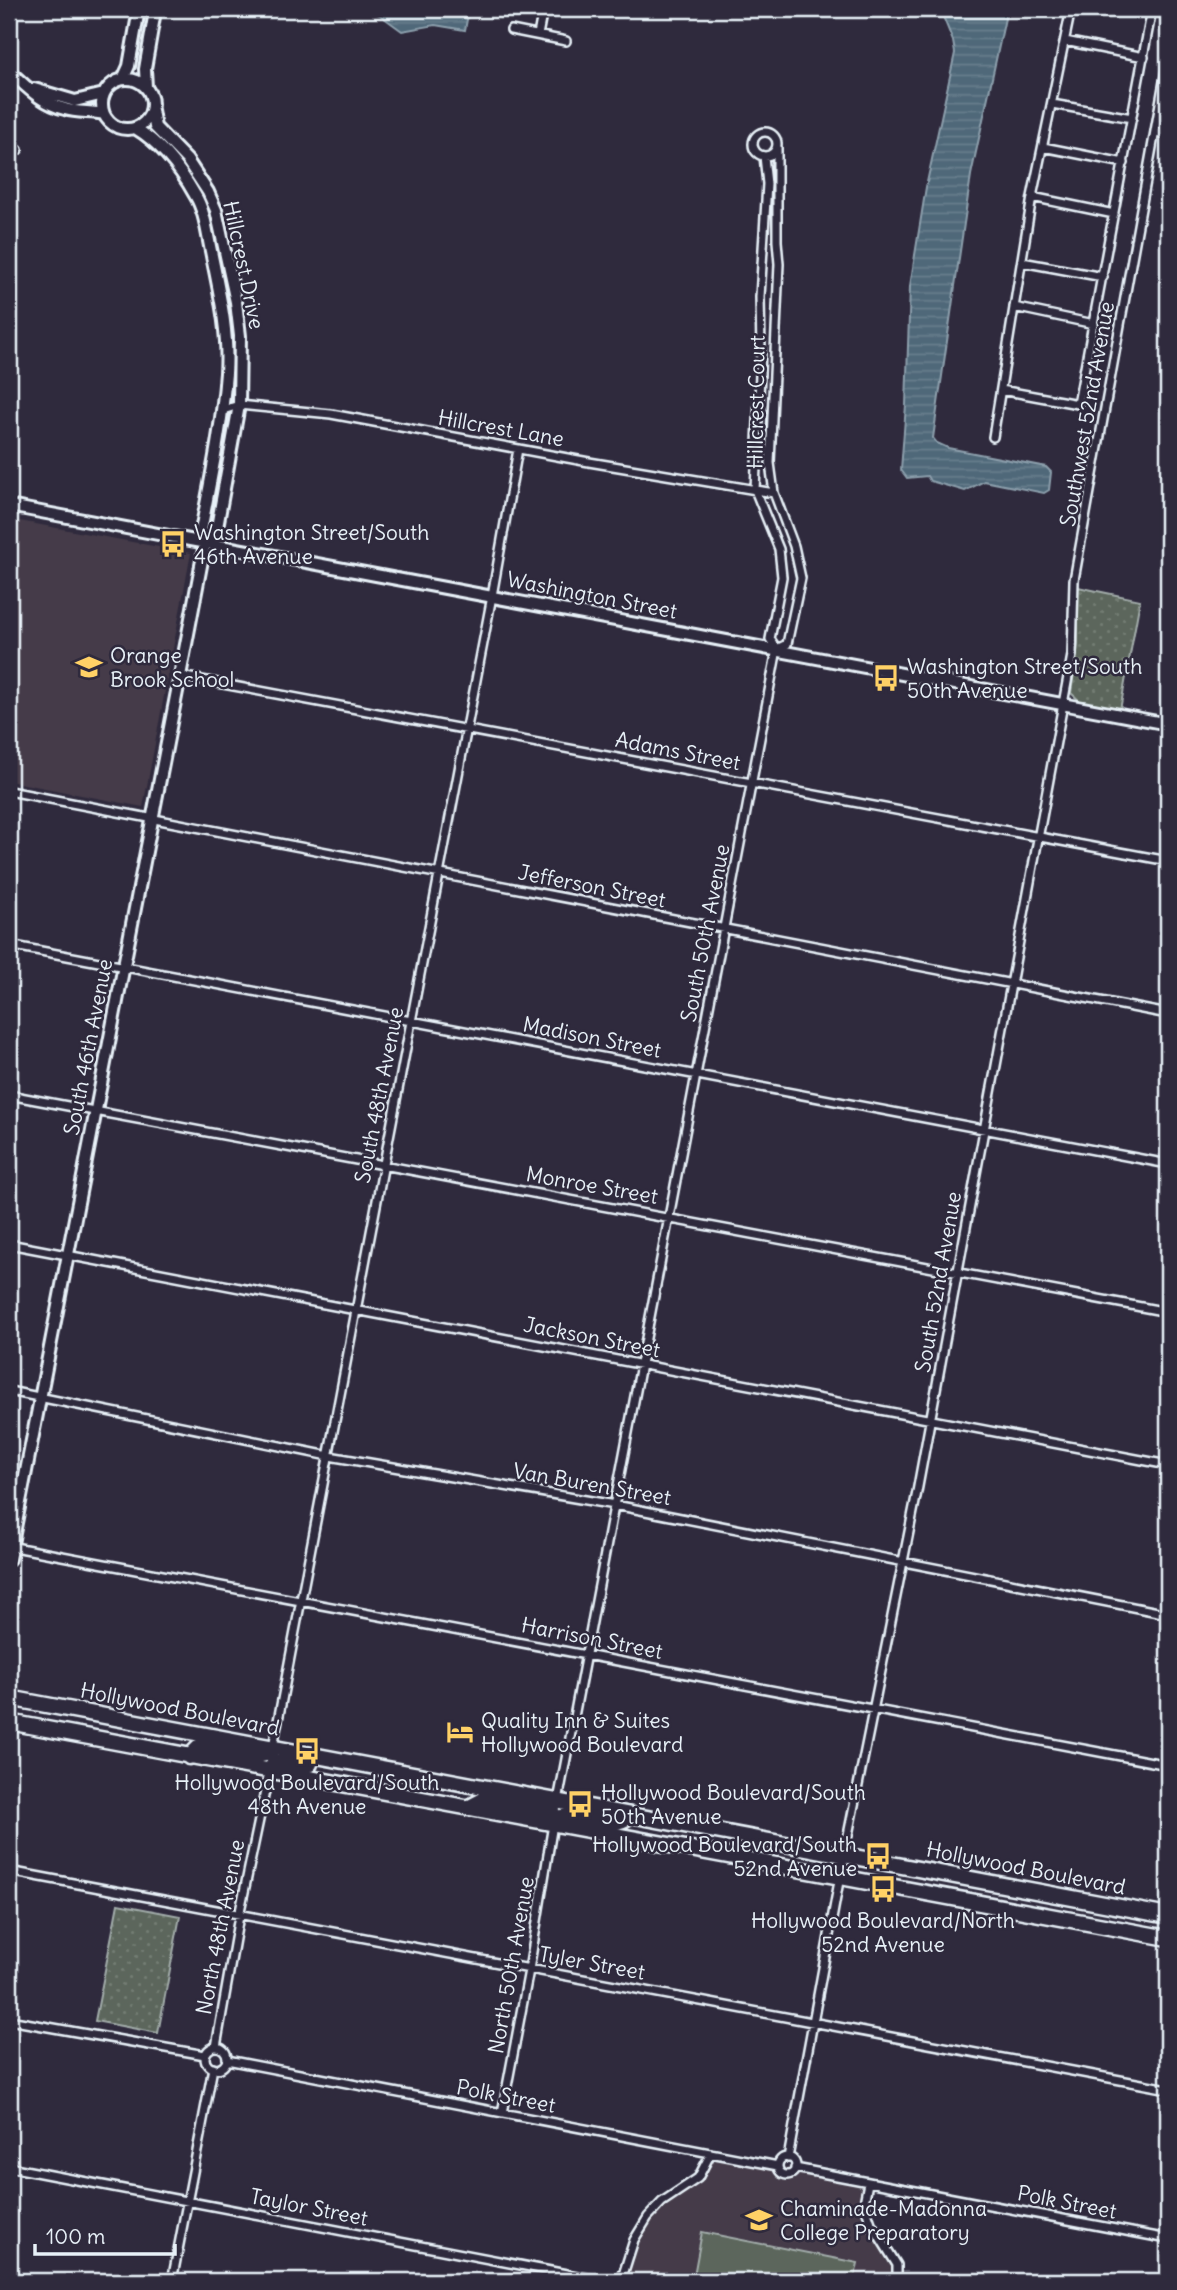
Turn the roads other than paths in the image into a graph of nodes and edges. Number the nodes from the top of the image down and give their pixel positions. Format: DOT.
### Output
graph roads {
  1 [pos="543,9"];
  2 [pos="1071,9"];
  3 [pos="1152,9"];
  4 [pos="139,12"];
  5 [pos="155,13"];
  6 [pos="511,30"];
  7 [pos="538,35"];
  8 [pos="566,41"];
  9 [pos="1065,41"];
  10 [pos="1143,57"];
  11 [pos="1168,59"];
  12 [pos="9,71"];
  13 [pos="122,79"];
  14 [pos="25,86"];
  15 [pos="146,87"];
  16 [pos="104,94"];
  17 [pos="1052,104"];
  18 [pos="152,110"];
  19 [pos="104,114"];
  20 [pos="1132,118"];
  21 [pos="135,128"];
  22 [pos="1156,132"];
  23 [pos="1168,135"];
  24 [pos="777,146"];
  25 [pos="1043,147"];
  26 [pos="9,148"];
  27 [pos="18,150"];
  28 [pos="764,156"];
  29 [pos="1124,163"];
  30 [pos="1032,197"];
  31 [pos="1114,214"];
  32 [pos="1022,262"];
  33 [pos="1103,277"];
  34 [pos="1014,307"];
  35 [pos="1094,324"];
  36 [pos="1001,390"];
  37 [pos="239,405"];
  38 [pos="223,410"];
  39 [pos="993,437"];
  40 [pos="518,449"];
  41 [pos="755,490"];
  42 [pos="774,493"];
  43 [pos="9,506"];
  44 [pos="205,542"];
  45 [pos="492,596"];
  46 [pos="778,649"];
  47 [pos="180,676"];
  48 [pos="1063,704"];
  49 [pos="1168,724"];
  50 [pos="467,729"];
  51 [pos="751,783"];
  52 [pos="9,791"];
  53 [pos="152,819"];
  54 [pos="1037,836"];
  55 [pos="1168,861"];
  56 [pos="440,874"];
  57 [pos="724,929"];
  58 [pos="9,945"];
  59 [pos="124,966"];
  60 [pos="1010,984"];
  61 [pos="1168,1014"];
  62 [pos="411,1021"];
  63 [pos="696,1075"];
  64 [pos="9,1095"];
  65 [pos="96,1111"];
  66 [pos="984,1129"];
  67 [pos="1168,1164"];
  68 [pos="383,1165"];
  69 [pos="668,1217"];
  70 [pos="9,1244"];
  71 [pos="67,1255"];
  72 [pos="958,1271"];
  73 [pos="356,1310"];
  74 [pos="1168,1312"];
  75 [pos="641,1364"];
  76 [pos="9,1391"];
  77 [pos="40,1396"];
  78 [pos="931,1419"];
  79 [pos="328,1455"];
  80 [pos="1168,1465"];
  81 [pos="615,1505"];
  82 [pos="10,1546"];
  83 [pos="9,1559"];
  84 [pos="902,1562"];
  85 [pos="300,1601"];
  86 [pos="1168,1614"];
  87 [pos="586,1655"];
  88 [pos="9,1698"];
  89 [pos="873,1710"];
  90 [pos="9,1722"];
  91 [pos="273,1748"];
  92 [pos="190,1756"];
  93 [pos="362,1765"];
  94 [pos="1168,1765"];
  95 [pos="268,1772"];
  96 [pos="558,1801"];
  97 [pos="468,1808"];
  98 [pos="632,1815"];
  99 [pos="554,1824"];
  100 [pos="842,1865"];
  101 [pos="9,1871"];
  102 [pos="239,1916"];
  103 [pos="1168,1916"];
  104 [pos="1168,1938"];
  105 [pos="529,1970"];
  106 [pos="9,2020"];
  107 [pos="815,2021"];
  108 [pos="216,2047"];
  109 [pos="205,2055"];
  110 [pos="227,2060"];
  111 [pos="213,2068"];
  112 [pos="1168,2090"];
  113 [pos="502,2113"];
  114 [pos="710,2153"];
  115 [pos="788,2158"];
  116 [pos="778,2166"];
  117 [pos="9,2167"];
  118 [pos="795,2168"];
  119 [pos="868,2183"];
  120 [pos="187,2201"];
  121 [pos="1168,2239"];
  122 [pos="172,2281"];
  123 [pos="603,2281"];
  124 [pos="621,2281"];
  125 [pos="897,2281"];
  1 -- 7 [label="street"];
  2 -- 9 [label="street"];
  3 -- 10 [label="street"];
  4 -- 13 [label="street"];
  5 -- 15 [label="street, Hillcrest Drive"];
  6 -- 7 [label="street"];
  7 -- 8 [label="street"];
  9 -- 10 [label="street"];
  9 -- 17 [label="street"];
  10 -- 20 [label="street"];
  11 -- 22 [label="street"];
  12 -- 14 [label="street, Hillcrest Drive"];
  13 -- 15 [label="street"];
  13 -- 16 [label="street"];
  14 -- 16 [label="street, Hillcrest Drive"];
  14 -- 19 [label="street, Hillcrest Drive"];
  15 -- 18 [label="street, Hillcrest Drive"];
  16 -- 19 [label="street"];
  17 -- 20 [label="street"];
  17 -- 25 [label="street"];
  18 -- 21 [label="street"];
  18 -- 37 [label="street, Hillcrest Drive"];
  19 -- 21 [label="street, Hillcrest Drive"];
  20 -- 29 [label="street"];
  21 -- 38 [label="street, Hillcrest Drive"];
  22 -- 23 [label="street"];
  22 -- 48 [label="street, Southwest 52nd Avenue"];
  24 -- 28 [label="street"];
  24 -- 28 [label="street"];
  24 -- 42 [label="street, Hillcrest Court"];
  25 -- 29 [label="street"];
  25 -- 30 [label="street"];
  26 -- 27 [label="street"];
  28 -- 41 [label="street, Hillcrest Court"];
  29 -- 31 [label="street"];
  30 -- 31 [label="street"];
  30 -- 32 [label="street"];
  31 -- 33 [label="street"];
  32 -- 33 [label="street"];
  32 -- 34 [label="street"];
  33 -- 35 [label="street"];
  34 -- 35 [label="street"];
  34 -- 36 [label="street"];
  35 -- 36 [label="street"];
  36 -- 39 [label="street"];
  37 -- 38 [label="street, Hillcrest Lane"];
  37 -- 40 [label="street, Hillcrest Lane"];
  37 -- 44 [label="street, South 46th Avenue"];
  38 -- 44 [label="street, South 46th Avenue"];
  40 -- 41 [label="street, Hillcrest Lane"];
  40 -- 45 [label="street, South 48th Avenue"];
  41 -- 42 [label="street, Hillcrest Lane"];
  41 -- 46 [label="street, Hillcrest Court"];
  42 -- 46 [label="street, Hillcrest Court"];
  43 -- 44 [label="street, Washington Street"];
  44 -- 45 [label="street, Washington Street"];
  44 -- 47 [label="street, South 46th Avenue"];
  45 -- 46 [label="street, Washington Street"];
  45 -- 50 [label="street, South 48th Avenue"];
  46 -- 48 [label="street, Washington Street"];
  46 -- 51 [label="street, South 50th Avenue"];
  47 -- 50 [label="street, Adams Street"];
  47 -- 53 [label="street, South 46th Avenue"];
  48 -- 49 [label="street, Washington Street"];
  48 -- 54 [label="street, South 52nd Avenue"];
  50 -- 51 [label="street, Adams Street"];
  50 -- 56 [label="street, South 48th Avenue"];
  51 -- 54 [label="street, Adams Street"];
  51 -- 57 [label="street, South 50th Avenue"];
  52 -- 53 [label="street, Jefferson Street"];
  53 -- 56 [label="street, Jefferson Street"];
  53 -- 59 [label="street, South 46th Avenue"];
  54 -- 55 [label="street, Adams Street"];
  54 -- 60 [label="street, South 52nd Avenue"];
  56 -- 57 [label="street, Jefferson Street"];
  56 -- 62 [label="street, South 48th Avenue"];
  57 -- 60 [label="street, Jefferson Street"];
  57 -- 63 [label="street, South 50th Avenue"];
  58 -- 59 [label="street, Madison Street"];
  59 -- 62 [label="street, Madison Street"];
  59 -- 65 [label="street, South 46th Avenue"];
  60 -- 61 [label="street, Jefferson Street"];
  60 -- 66 [label="street, South 52nd Avenue"];
  62 -- 63 [label="street, Madison Street"];
  62 -- 68 [label="street, South 48th Avenue"];
  63 -- 66 [label="street, Madison Street"];
  63 -- 69 [label="street, South 50th Avenue"];
  64 -- 65 [label="street, Monroe Street"];
  65 -- 68 [label="street, Monroe Street"];
  65 -- 71 [label="street, South 46th Avenue"];
  66 -- 67 [label="street, Madison Street"];
  66 -- 72 [label="street, South 52nd Avenue"];
  68 -- 69 [label="street, Monroe Street"];
  68 -- 73 [label="street, South 48th Avenue"];
  69 -- 72 [label="street, Monroe Street"];
  69 -- 75 [label="street, South 50th Avenue"];
  70 -- 71 [label="street, Jackson Street"];
  71 -- 73 [label="street, Jackson Street"];
  71 -- 77 [label="street, South 46th Avenue"];
  72 -- 74 [label="street, Monroe Street"];
  72 -- 78 [label="street, South 52nd Avenue"];
  73 -- 75 [label="street, Jackson Street"];
  73 -- 79 [label="street, South 48th Avenue"];
  75 -- 78 [label="street, Jackson Street"];
  75 -- 81 [label="street, South 50th Avenue"];
  76 -- 77 [label="street, Van Buren Street"];
  77 -- 79 [label="street, Van Buren Street"];
  77 -- 82 [label="street, South 46th Avenue"];
  78 -- 80 [label="street, Jackson Street"];
  78 -- 84 [label="street, South 52nd Avenue"];
  79 -- 81 [label="street, Van Buren Street"];
  79 -- 85 [label="street, South 48th Avenue"];
  81 -- 84 [label="street, Van Buren Street"];
  81 -- 87 [label="street, South 50th Avenue"];
  82 -- 83 [label="street, South 46th Avenue"];
  82 -- 85 [label="street, Harrison Street"];
  84 -- 86 [label="street, Van Buren Street"];
  84 -- 89 [label="street, South 52nd Avenue"];
  85 -- 87 [label="street, Harrison Street"];
  85 -- 91 [label="street, South 48th Avenue"];
  87 -- 89 [label="street, Harrison Street"];
  87 -- 96 [label="street, South 50th Avenue"];
  88 -- 91 [label="highway, Hollywood Boulevard"];
  89 -- 94 [label="street, Harrison Street"];
  89 -- 100 [label="street, South 52nd Avenue"];
  90 -- 92 [label="highway, Hollywood Boulevard"];
  91 -- 92 [label="highway"];
  91 -- 93 [label="highway, Hollywood Boulevard"];
  92 -- 95 [label="highway, Hollywood Boulevard"];
  93 -- 95 [label="highway"];
  93 -- 96 [label="highway, Hollywood Boulevard"];
  95 -- 97 [label="highway, Hollywood Boulevard"];
  95 -- 102 [label="street, North 48th Avenue"];
  96 -- 97 [label="highway"];
  96 -- 98 [label="highway, Hollywood Boulevard"];
  97 -- 99 [label="highway, Hollywood Boulevard"];
  98 -- 99 [label="highway"];
  98 -- 100 [label="highway, Hollywood Boulevard"];
  99 -- 100 [label="highway, Hollywood Boulevard"];
  99 -- 105 [label="street, North 50th Avenue"];
  100 -- 103 [label="highway, Hollywood Boulevard"];
  100 -- 104 [label="highway, Hollywood Boulevard"];
  100 -- 107 [label="street, South 52nd Avenue"];
  101 -- 102 [label="street, Tyler Street"];
  102 -- 105 [label="street, Tyler Street"];
  102 -- 108 [label="street, North 48th Avenue"];
  105 -- 107 [label="street, Tyler Street"];
  105 -- 113 [label="street, North 50th Avenue"];
  106 -- 109 [label="street"];
  107 -- 112 [label="street, Tyler Street"];
  107 -- 115 [label="street, South 52nd Avenue"];
  108 -- 109 [label="street"];
  108 -- 110 [label="street"];
  109 -- 111 [label="street"];
  110 -- 111 [label="street"];
  110 -- 113 [label="street, Polk Street"];
  111 -- 120 [label="street"];
  113 -- 114 [label="street, Polk Street"];
  114 -- 116 [label="street, Polk Street"];
  114 -- 124 [label="street"];
  115 -- 116 [label="street"];
  115 -- 118 [label="street"];
  116 -- 118 [label="street, Polk Street"];
  117 -- 120 [label="street, Taylor Street"];
  118 -- 119 [label="street, Polk Street"];
  119 -- 121 [label="street, Polk Street"];
  119 -- 125 [label="street"];
  120 -- 122 [label="street"];
  120 -- 123 [label="street, Taylor Street"];
}
